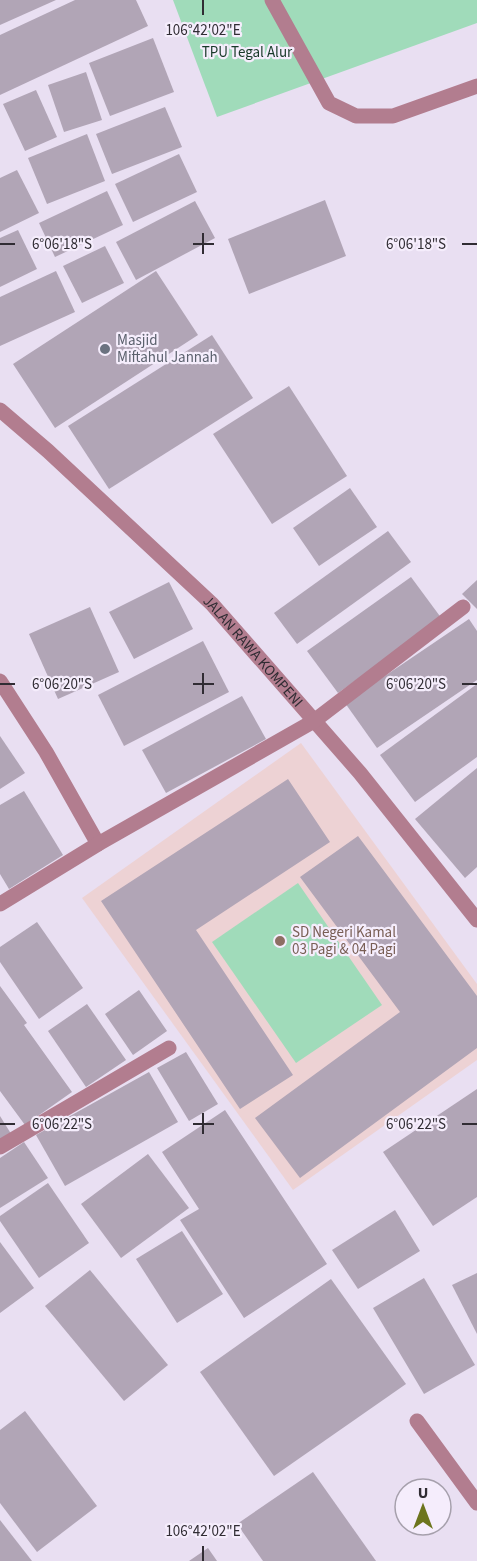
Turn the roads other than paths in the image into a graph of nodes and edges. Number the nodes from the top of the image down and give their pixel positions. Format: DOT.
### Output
graph roads {
  1 [pos="272,0"];
  2 [pos="477,86"];
  3 [pos="0,410"];
  4 [pos="463,608"];
  5 [pos="0,681"];
  6 [pos="314,721"];
  7 [pos="98,844"];
  8 [pos="0,904"];
  9 [pos="477,920"];
  10 [pos="169,1048"];
  11 [pos="0,1147"];
  12 [pos="417,1421"];
  13 [pos="477,1503"];
  1 -- 2 [label="street"];
  3 -- 6 [label="street, JALAN RAWA KOMPENI"];
  4 -- 6 [label="street"];
  5 -- 7 [label="street"];
  6 -- 7 [label="street"];
  6 -- 9 [label="street, JALAN RAWA KOMPENI"];
  7 -- 8 [label="street"];
  10 -- 11 [label="street"];
  12 -- 13 [label="street"];
}
